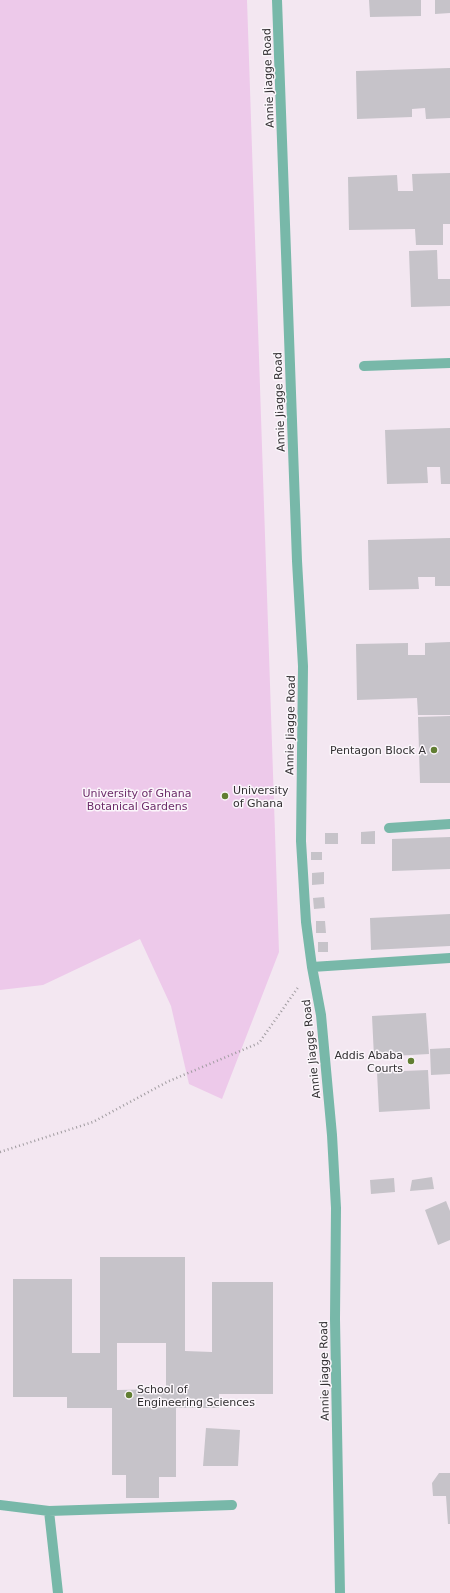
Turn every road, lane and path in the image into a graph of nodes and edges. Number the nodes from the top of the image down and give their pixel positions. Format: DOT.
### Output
graph roads {
  1 [pos="277,0"];
  2 [pos="450,363"];
  3 [pos="364,366"];
  4 [pos="450,824"];
  5 [pos="389,828"];
  6 [pos="450,958"];
  7 [pos="312,968"];
  8 [pos="0,1152"];
  9 [pos="0,1505"];
  10 [pos="232,1505"];
  11 [pos="49,1511"];
  12 [pos="58,1593"];
  13 [pos="340,1593"];
  1 -- 7 [label="street, Annie Jiagge Road"];
  2 -- 3 [label="street"];
  4 -- 5 [label="street"];
  6 -- 7 [label="street"];
  7 -- 8 [label="path"];
  7 -- 13 [label="street, Annie Jiagge Road"];
  9 -- 11 [label="street"];
  10 -- 11 [label="street"];
  11 -- 12 [label="street"];
}
